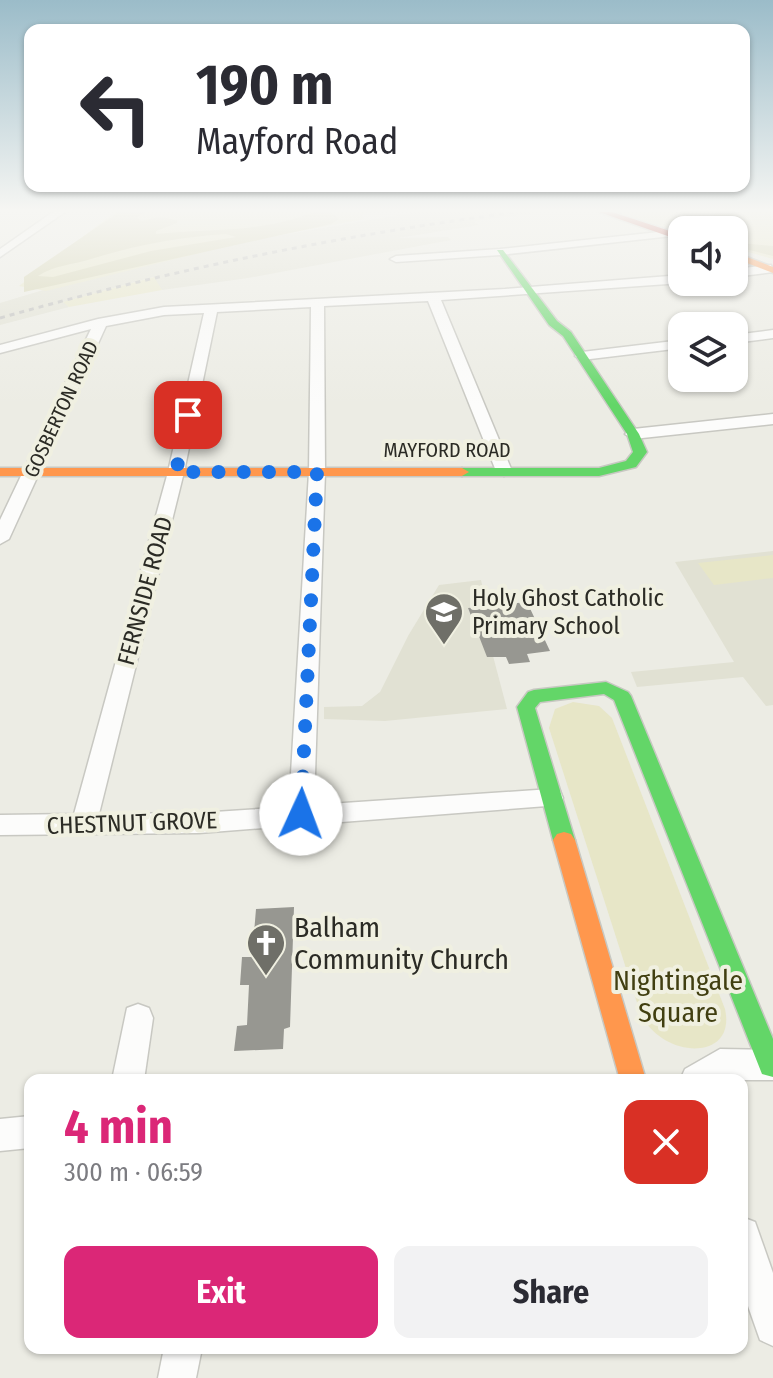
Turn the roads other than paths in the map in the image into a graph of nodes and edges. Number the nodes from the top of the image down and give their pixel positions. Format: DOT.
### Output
graph roads {
  1 [pos="518,276"];
  2 [pos="668,280"];
  3 [pos="529,291"];
  4 [pos="433,297"];
  5 [pos="317,302"];
  6 [pos="212,307"];
  7 [pos="98,323"];
  8 [pos="773,334"];
  9 [pos="748,337"];
  10 [pos="668,346"];
  11 [pos="0,349"];
  12 [pos="582,356"];
  13 [pos="773,419"];
  14 [pos="633,434"];
  15 [pos="504,471"];
  16 [pos="0,472"];
  17 [pos="32,472"];
  18 [pos="176,472"];
  19 [pos="317,472"];
  20 [pos="0,539"];
  21 [pos="551,798"];
  22 [pos="301,814"];
  23 [pos="0,825"];
  24 [pos="83,826"];
  25 [pos="138,1018"];
  26 [pos="772,1065"];
  27 [pos="129,1074"];
  28 [pos="631,1074"];
  29 [pos="705,1074"];
  30 [pos="24,1133"];
  31 [pos="0,1135"];
  32 [pos="748,1253"];
  33 [pos="773,1327"];
  34 [pos="182,1354"];
  35 [pos="177,1378"];
  1 -- 3 [label="street"];
  2 -- 3 [label="street"];
  3 -- 4 [label="street"];
  3 -- 12 [label="street"];
  4 -- 5 [label="street"];
  4 -- 15 [label="street"];
  5 -- 6 [label="street"];
  5 -- 19 [label="street"];
  6 -- 7 [label="street"];
  6 -- 18 [label="street, FERNSIDE ROAD"];
  7 -- 11 [label="street"];
  7 -- 17 [label="street, GOSBERTON ROAD"];
  8 -- 9 [label="street"];
  10 -- 12 [label="street"];
  12 -- 14 [label="street"];
  13 -- 14 [label="street"];
  14 -- 15 [label="street, MAYFORD ROAD"];
  15 -- 19 [label="street, MAYFORD ROAD"];
  16 -- 17 [label="street, MAYFORD ROAD"];
  17 -- 18 [label="street, MAYFORD ROAD"];
  17 -- 20 [label="street, GOSBERTON ROAD"];
  18 -- 19 [label="street, MAYFORD ROAD"];
  18 -- 24 [label="street, FERNSIDE ROAD"];
  19 -- 22 [label="street"];
  21 -- 22 [label="street, CHESTNUT GROVE"];
  21 -- 26 [label="street"];
  21 -- 28 [label="street"];
  22 -- 24 [label="street, CHESTNUT GROVE"];
  23 -- 24 [label="street, CHESTNUT GROVE"];
  25 -- 27 [label="street"];
  26 -- 29 [label="street"];
  30 -- 31 [label="street"];
  32 -- 33 [label="street"];
  34 -- 35 [label="street"];
}
